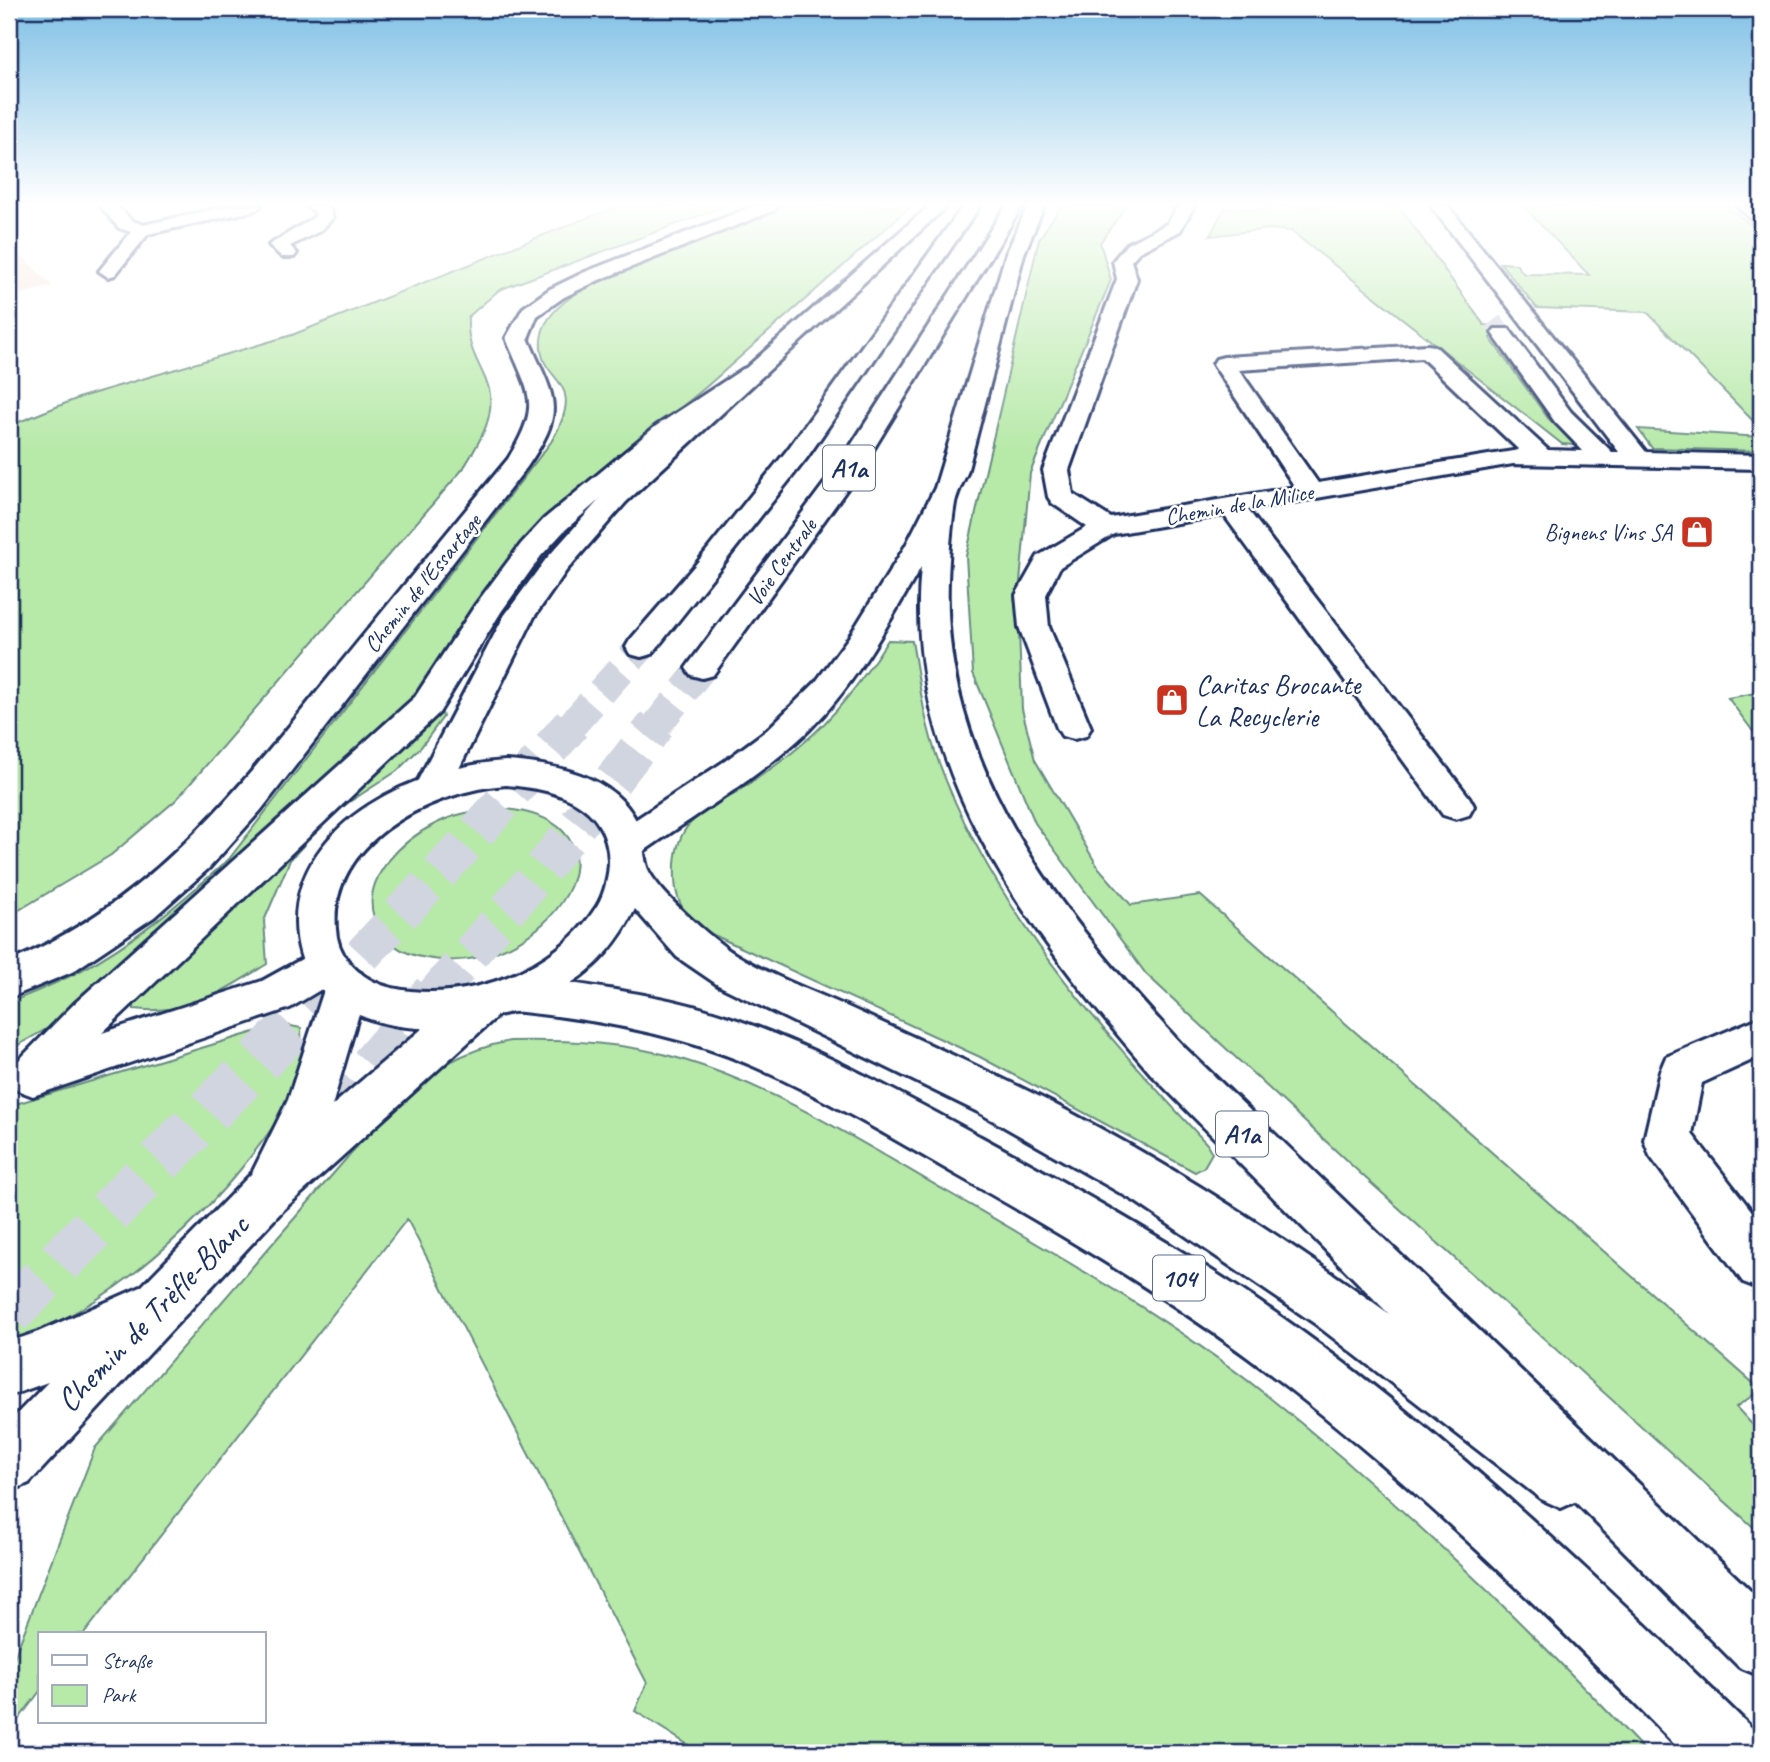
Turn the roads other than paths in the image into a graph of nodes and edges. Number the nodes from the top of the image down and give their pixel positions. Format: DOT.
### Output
graph roads {
  1 [pos="567,288"];
  2 [pos="848,288"];
  3 [pos="914,288"];
  4 [pos="963,288"];
  5 [pos="1005,288"];
  6 [pos="1124,288"];
  7 [pos="1504,288"];
  8 [pos="1502,333"];
  9 [pos="758,369"];
  10 [pos="1541,457"];
  11 [pos="1604,458"];
  12 [pos="1638,459"];
  13 [pos="1761,462"];
  14 [pos="1311,491"];
  15 [pos="1230,505"];
  16 [pos="942,507"];
  17 [pos="1106,527"];
  18 [pos="641,647"];
  19 [pos="702,668"];
  20 [pos="1074,728"];
  21 [pos="432,789"];
  22 [pos="1456,806"];
  23 [pos="628,857"];
  24 [pos="336,976"];
  25 [pos="9,981"];
  26 [pos="498,999"];
  27 [pos="1761,1036"];
  28 [pos="21,1079"];
  29 [pos="267,1192"];
  30 [pos="1761,1264"];
  31 [pos="159,1305"];
  32 [pos="9,1369"];
  33 [pos="9,1463"];
  34 [pos="1761,1645"];
  35 [pos="1761,1652"];
  36 [pos="1729,1753"];
  1 -- 25 [label="main road, Chemin de l'Essartage"];
  2 -- 9 [label="main road"];
  3 -- 18 [label="main road, Voie Centrale / A1a"];
  4 -- 19 [label="main road, Voie Centrale / A1a"];
  5 -- 16 [label="main road, A1a"];
  6 -- 17 [label="main road"];
  7 -- 12 [label="main road"];
  8 -- 11 [label="main road"];
  9 -- 21 [label="main road"];
  9 -- 28 [label="main road"];
  10 -- 11 [label="main road, Chemin de la Milice"];
  10 -- 14 [label="main road, Chemin de la Milice"];
  10 -- 14 [label="main road"];
  11 -- 12 [label="main road, Chemin de la Milice"];
  12 -- 13 [label="main road, Chemin de la Milice"];
  14 -- 15 [label="main road, Chemin de la Milice"];
  15 -- 17 [label="main road, Chemin de la Milice"];
  15 -- 22 [label="main road"];
  16 -- 23 [label="main road, A1a"];
  16 -- 34 [label="main road, A1a"];
  17 -- 20 [label="main road"];
  21 -- 23 [label="main road"];
  21 -- 24 [label="main road"];
  23 -- 26 [label="main road"];
  23 -- 35 [label="main road, 104"];
  24 -- 26 [label="main road"];
  24 -- 28 [label="main road"];
  24 -- 29 [label="main road, Chemin de Trèfle-Blanc"];
  26 -- 29 [label="main road, Chemin de Trèfle-Blanc"];
  26 -- 36 [label="main road, 104"];
  27 -- 30 [label="main road"];
  29 -- 31 [label="main road, Chemin de Trèfle-Blanc"];
  31 -- 32 [label="main road"];
  31 -- 33 [label="main road, Chemin de Trèfle-Blanc"];
}
